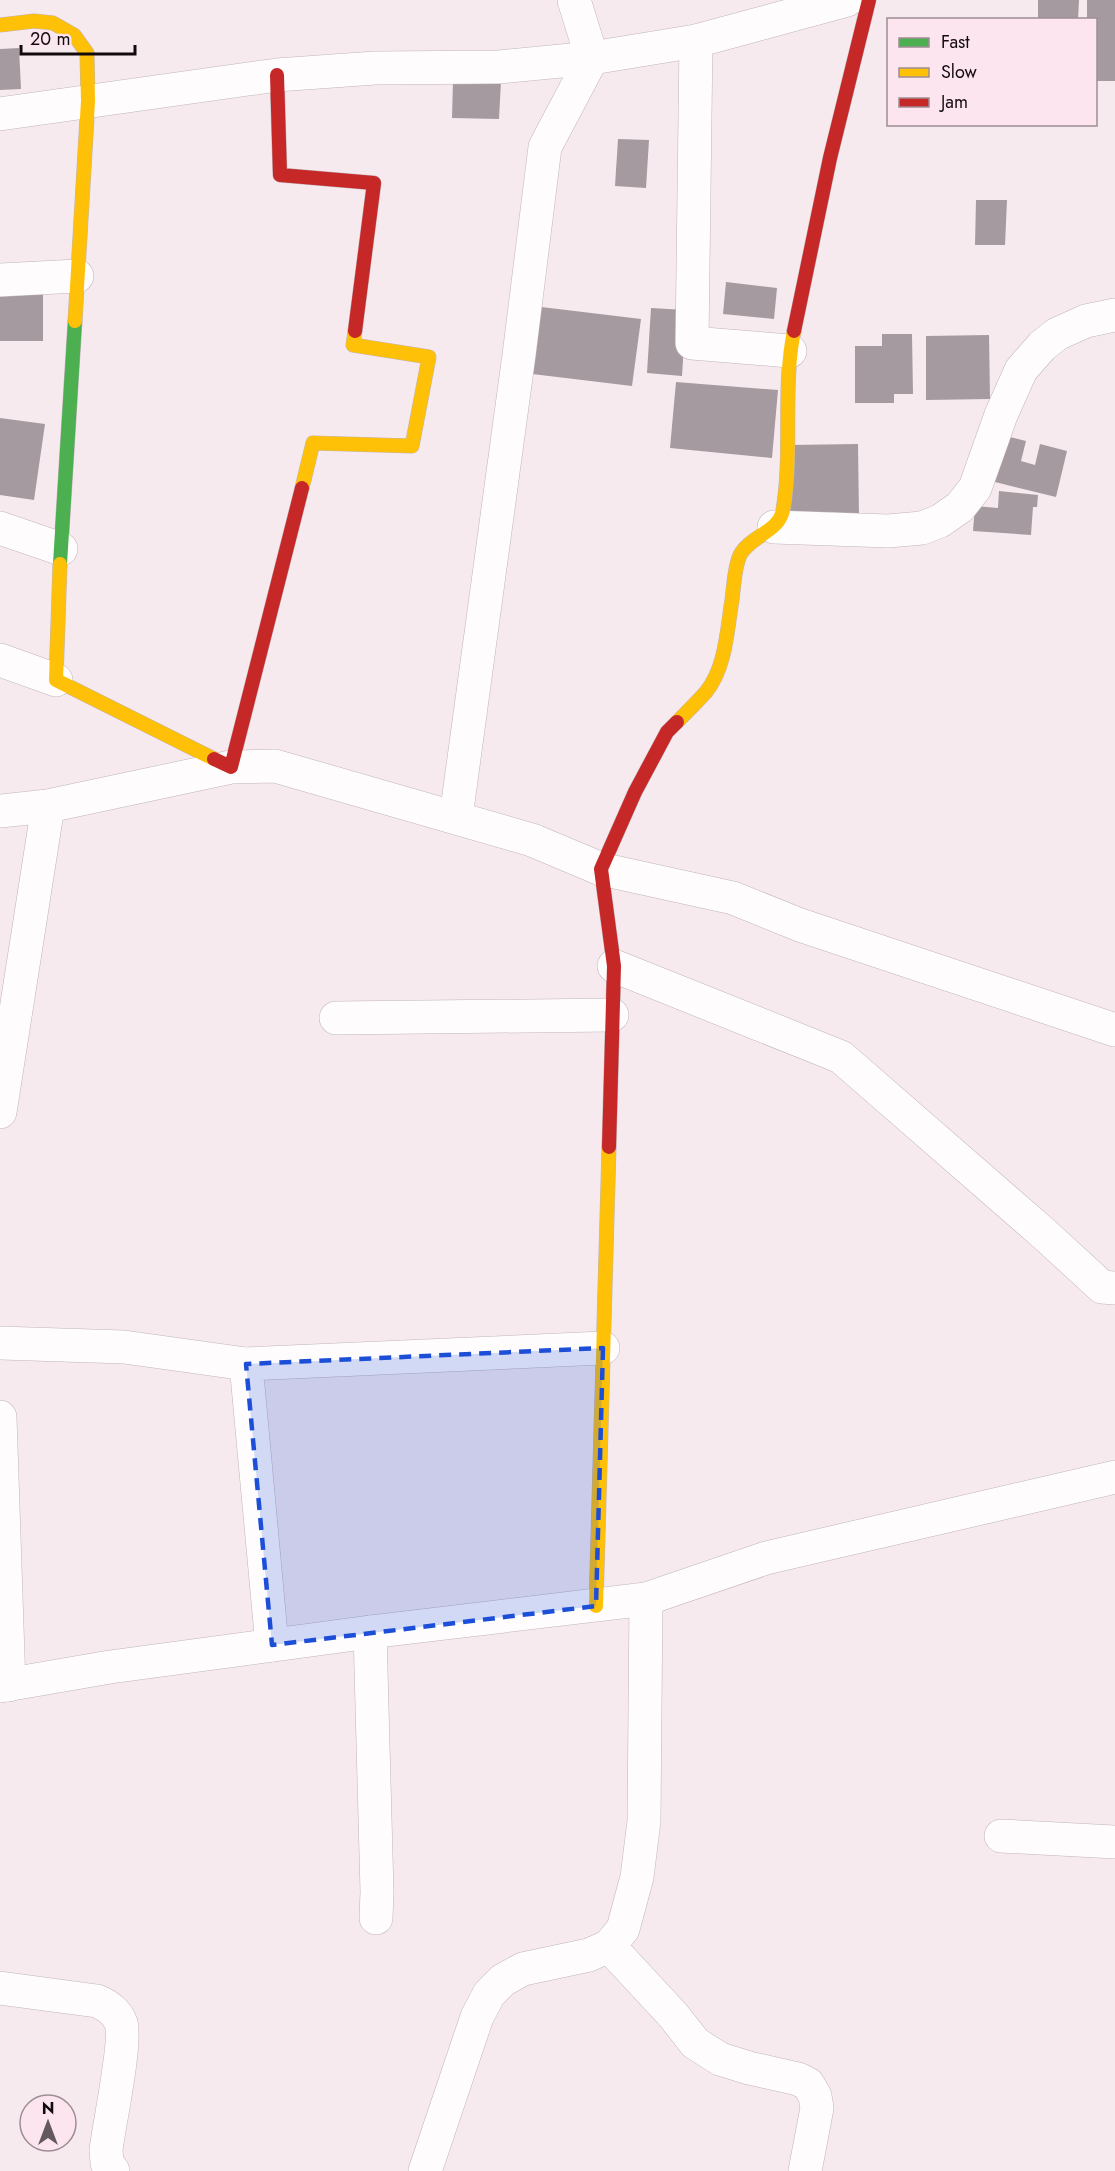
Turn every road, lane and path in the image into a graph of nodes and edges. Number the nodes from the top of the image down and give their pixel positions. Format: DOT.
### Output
graph roads {
  1 [pos="574,0"];
  2 [pos="847,0"];
  3 [pos="869,0"];
  4 [pos="0,25"];
  5 [pos="696,41"];
  6 [pos="592,58"];
  7 [pos="277,75"];
  8 [pos="87,101"];
  9 [pos="0,114"];
  10 [pos="77,276"];
  11 [pos="0,280"];
  12 [pos="1115,315"];
  13 [pos="790,351"];
  14 [pos="774,527"];
  15 [pos="0,528"];
  16 [pos="61,549"];
  17 [pos="0,660"];
  18 [pos="56,680"];
  19 [pos="231,767"];
  20 [pos="48,806"];
  21 [pos="0,811"];
  22 [pos="456,817"];
  23 [pos="601,869"];
  24 [pos="614,966"];
  25 [pos="612,1015"];
  26 [pos="336,1018"];
  27 [pos="1115,1030"];
  28 [pos="0,1112"];
  29 [pos="1115,1288"];
  30 [pos="0,1344"];
  31 [pos="603,1348"];
  32 [pos="246,1364"];
  33 [pos="0,1417"];
  34 [pos="1115,1477"];
  35 [pos="646,1599"];
  36 [pos="596,1606"];
  37 [pos="370,1632"];
  38 [pos="272,1645"];
  39 [pos="4,1686"];
  40 [pos="1001,1836"];
  41 [pos="1115,1842"];
  42 [pos="376,1918"];
  43 [pos="609,1946"];
  44 [pos="0,1988"];
  45 [pos="113,2171"];
  46 [pos="425,2171"];
  47 [pos="805,2171"];
  1 -- 6 [label="street"];
  2 -- 5 [label="street"];
  3 -- 13 [label="street"];
  4 -- 8 [label="street"];
  5 -- 6 [label="street"];
  5 -- 13 [label="street"];
  6 -- 7 [label="street"];
  6 -- 22 [label="street"];
  7 -- 8 [label="street"];
  7 -- 19 [label="street"];
  8 -- 9 [label="street"];
  8 -- 10 [label="street"];
  10 -- 11 [label="street"];
  10 -- 16 [label="street"];
  12 -- 14 [label="street"];
  13 -- 14 [label="street"];
  14 -- 23 [label="street"];
  15 -- 16 [label="street"];
  16 -- 18 [label="street"];
  17 -- 18 [label="street"];
  18 -- 19 [label="street"];
  19 -- 20 [label="street"];
  19 -- 22 [label="street"];
  20 -- 21 [label="street"];
  20 -- 28 [label="street"];
  22 -- 23 [label="street"];
  23 -- 24 [label="street"];
  23 -- 27 [label="street"];
  24 -- 25 [label="street"];
  24 -- 29 [label="street"];
  25 -- 26 [label="street"];
  25 -- 31 [label="street"];
  30 -- 32 [label="street"];
  31 -- 32 [label="street"];
  31 -- 36 [label="street"];
  32 -- 38 [label="street"];
  33 -- 39 [label="street"];
  34 -- 35 [label="street"];
  35 -- 36 [label="street"];
  35 -- 43 [label="street"];
  36 -- 37 [label="street"];
  37 -- 38 [label="street"];
  37 -- 42 [label="street"];
  38 -- 39 [label="street"];
  40 -- 41 [label="street"];
  43 -- 46 [label="street"];
  43 -- 47 [label="street"];
  44 -- 45 [label="street"];
}
